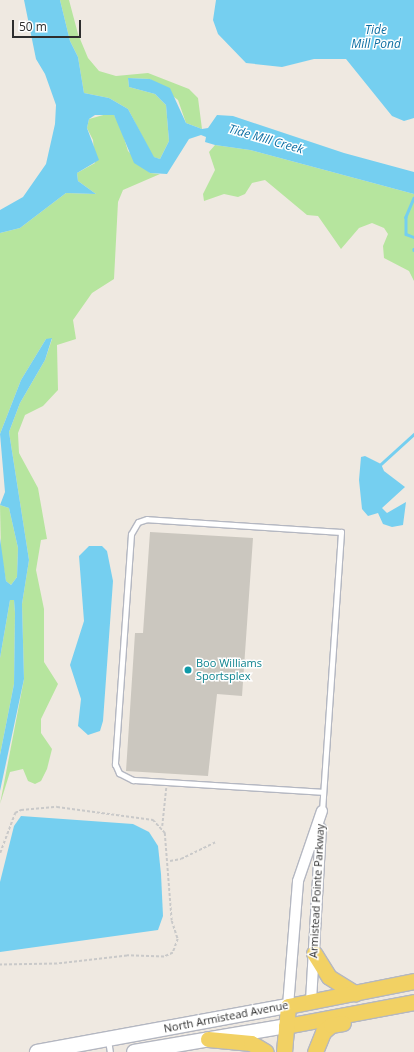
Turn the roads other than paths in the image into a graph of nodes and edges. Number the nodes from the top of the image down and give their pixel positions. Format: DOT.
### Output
graph roads {
  1 [pos="323,792"];
  2 [pos="322,811"];
  3 [pos="314,953"];
  4 [pos="414,980"];
  5 [pos="355,993"];
  6 [pos="311,1001"];
  7 [pos="414,1002"];
  8 [pos="288,1006"];
  9 [pos="372,1011"];
  10 [pos="310,1022"];
  11 [pos="286,1026"];
  12 [pos="208,1039"];
  13 [pos="109,1046"];
  14 [pos="37,1052"];
  15 [pos="134,1052"];
  16 [pos="266,1052"];
  17 [pos="284,1052"];
  18 [pos="309,1052"];
  19 [pos="315,1052"];
  1 -- 1 [label="lane"];
  1 -- 2 [label="lane"];
  2 -- 3 [label="street, Armistead Pointe Parkway"];
  2 -- 8 [label="street, Armistead Pointe Parkway"];
  3 -- 5 [label="main road"];
  3 -- 6 [label="street, Armistead Pointe Parkway"];
  4 -- 5 [label="main road, North Armistead Avenue"];
  5 -- 6 [label="main road, North Armistead Avenue"];
  6 -- 8 [label="main road, North Armistead Avenue"];
  6 -- 10 [label="main road"];
  7 -- 9 [label="main road, North Armistead Avenue"];
  8 -- 11 [label="main road"];
  8 -- 13 [label="main road, North Armistead Avenue"];
  9 -- 10 [label="main road, North Armistead Avenue"];
  9 -- 19 [label="main road"];
  10 -- 11 [label="main road, North Armistead Avenue"];
  10 -- 18 [label="main road"];
  11 -- 12 [label="main road, North Armistead Avenue"];
  11 -- 17 [label="main road"];
  12 -- 15 [label="main road, North Armistead Avenue"];
  12 -- 16 [label="main road"];
  13 -- 14 [label="main road, North Armistead Avenue"];
}
